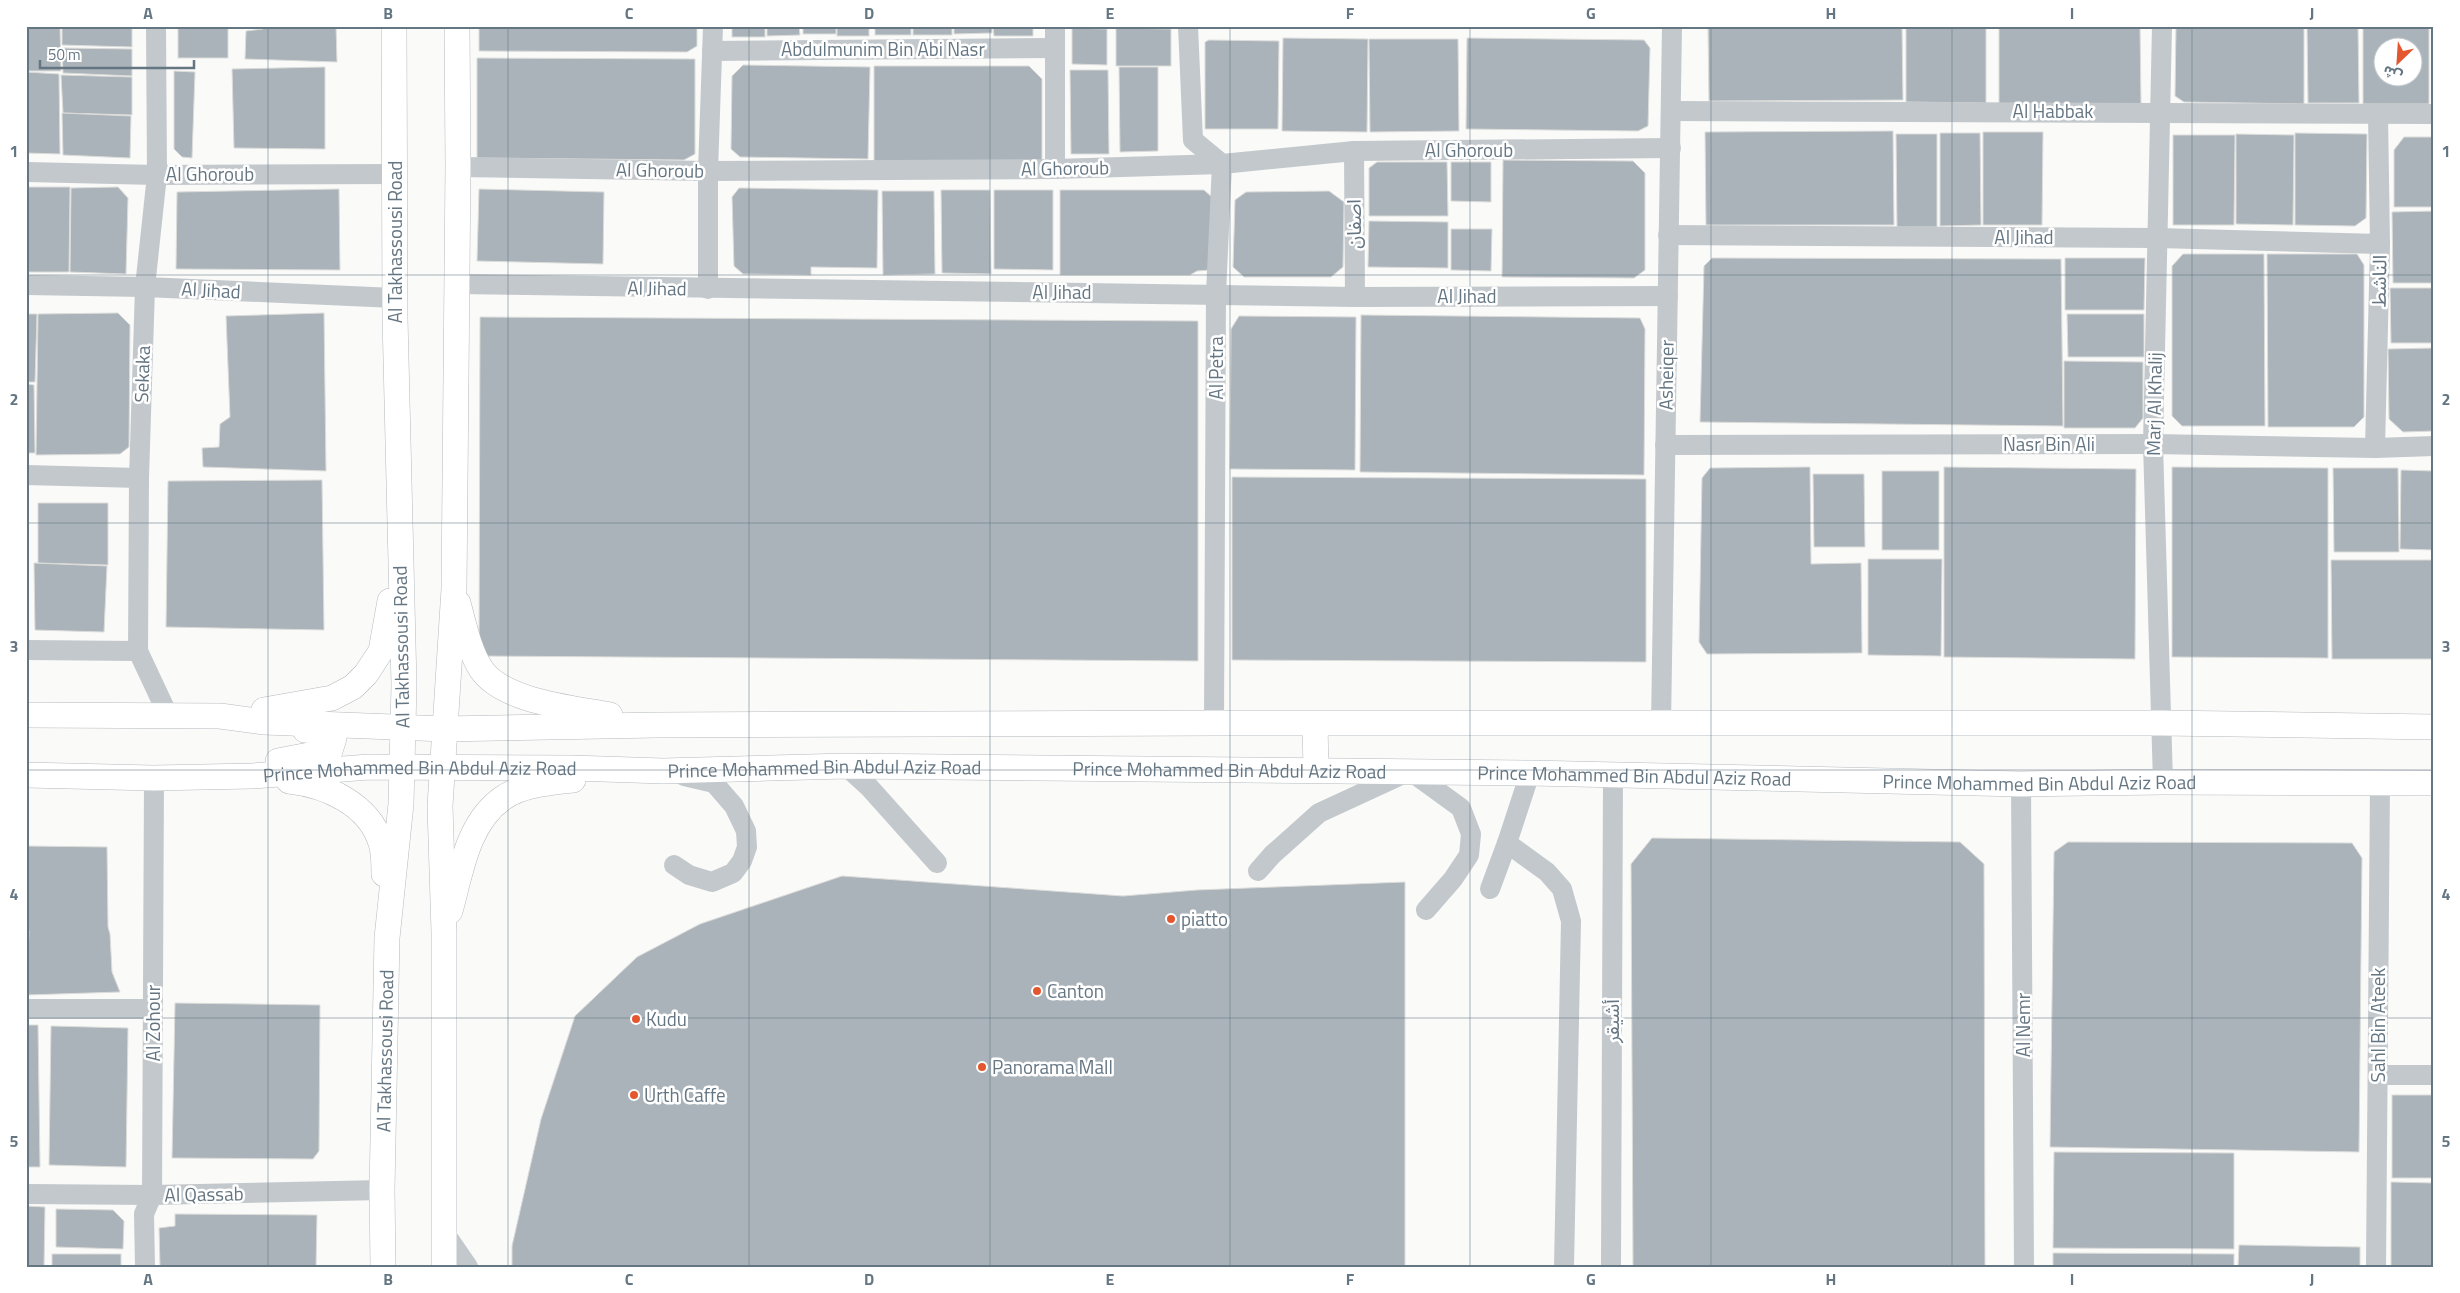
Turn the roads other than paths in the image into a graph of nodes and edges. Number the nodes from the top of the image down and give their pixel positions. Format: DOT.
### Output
graph roads {
  1 [pos="156,26"];
  2 [pos="394,26"];
  3 [pos="457,26"];
  4 [pos="712,26"];
  5 [pos="1055,26"];
  6 [pos="1188,26"];
  7 [pos="1672,26"];
  8 [pos="2162,26"];
  9 [pos="1054,48"];
  10 [pos="712,51"];
  11 [pos="1672,110"];
  12 [pos="2160,112"];
  13 [pos="2378,114"];
  14 [pos="2434,114"];
  15 [pos="1671,148"];
  16 [pos="1354,150"];
  17 [pos="1222,164"];
  18 [pos="458,166"];
  19 [pos="1055,169"];
  20 [pos="708,171"];
  21 [pos="26,172"];
  22 [pos="394,174"];
  23 [pos="157,175"];
  24 [pos="1668,235"];
  25 [pos="2157,238"];
  26 [pos="2380,244"];
  27 [pos="457,284"];
  28 [pos="26,285"];
  29 [pos="145,287"];
  30 [pos="708,289"];
  31 [pos="1216,293"];
  32 [pos="1668,296"];
  33 [pos="1355,297"];
  34 [pos="395,298"];
  35 [pos="1664,444"];
  36 [pos="2153,444"];
  37 [pos="2434,446"];
  38 [pos="2375,448"];
  39 [pos="26,474"];
  40 [pos="139,478"];
  41 [pos="400,547"];
  42 [pos="454,589"];
  43 [pos="26,650"];
  44 [pos="138,651"];
  45 [pos="26,715"];
  46 [pos="168,715"];
  47 [pos="220,716"];
  48 [pos="264,722"];
  49 [pos="1214,723"];
  50 [pos="2161,723"];
  51 [pos="1315,724"];
  52 [pos="657,725"];
  53 [pos="1661,725"];
  54 [pos="2434,727"];
  55 [pos="402,728"];
  56 [pos="446,729"];
  57 [pos="846,766"];
  58 [pos="444,767"];
  59 [pos="402,769"];
  60 [pos="1316,770"];
  61 [pos="663,771"];
  62 [pos="1410,772"];
  63 [pos="1530,773"];
  64 [pos="26,775"];
  65 [pos="252,776"];
  66 [pos="1613,776"];
  67 [pos="154,778"];
  68 [pos="2163,782"];
  69 [pos="2380,783"];
  70 [pos="2434,783"];
  71 [pos="2022,784"];
  72 [pos="397,841"];
  73 [pos="1507,843"];
  74 [pos="440,853"];
  75 [pos="937,863"];
  76 [pos="674,865"];
  77 [pos="1258,871"];
  78 [pos="1490,889"];
  79 [pos="1426,910"];
  80 [pos="444,932"];
  81 [pos="387,938"];
  82 [pos="26,1009"];
  83 [pos="153,1009"];
  84 [pos="2434,1074"];
  85 [pos="2378,1075"];
  86 [pos="382,1190"];
  87 [pos="26,1194"];
  88 [pos="152,1195"];
  89 [pos="444,1232"];
  90 [pos="145,1267"];
  91 [pos="383,1267"];
  92 [pos="444,1267"];
  93 [pos="468,1267"];
  94 [pos="1564,1267"];
  95 [pos="1611,1267"];
  96 [pos="2024,1267"];
  97 [pos="2376,1267"];
  1 -- 23 [label="street, Sekaka"];
  2 -- 22 [label="main road, Al Takhassousi Road"];
  3 -- 18 [label="main road"];
  4 -- 10 [label="street"];
  5 -- 9 [label="street"];
  6 -- 17 [label="street"];
  7 -- 11 [label="street, Asheiqer"];
  8 -- 12 [label="street, Marj Al Khalij"];
  9 -- 10 [label="street, Abdulmunim Bin Abi Nasr"];
  9 -- 19 [label="street"];
  10 -- 20 [label="street"];
  11 -- 12 [label="street, Al Habbak"];
  11 -- 15 [label="street, Asheiqer"];
  12 -- 13 [label="street, Al Habbak"];
  12 -- 25 [label="street, Marj Al Khalij"];
  13 -- 14 [label="street, Al Habbak"];
  13 -- 26 [label="street, الناشط"];
  15 -- 16 [label="street, Al Ghoroub"];
  15 -- 24 [label="street, Asheiqer"];
  16 -- 17 [label="street, Al Ghoroub"];
  16 -- 33 [label="street, اصفان"];
  17 -- 19 [label="street, Al Ghoroub"];
  17 -- 31 [label="street, Al Petra"];
  18 -- 20 [label="street, Al Ghoroub"];
  18 -- 27 [label="main road"];
  19 -- 20 [label="street, Al Ghoroub"];
  20 -- 30 [label="street"];
  21 -- 23 [label="street, Al Ghoroub"];
  22 -- 23 [label="street, Al Ghoroub"];
  22 -- 34 [label="main road, Al Takhassousi Road"];
  23 -- 29 [label="street, Sekaka"];
  24 -- 25 [label="street, Al Jihad"];
  24 -- 32 [label="street, Asheiqer"];
  25 -- 26 [label="street, Al Jihad"];
  25 -- 36 [label="street, Marj Al Khalij"];
  26 -- 38 [label="street, الناشط"];
  27 -- 30 [label="street, Al Jihad"];
  27 -- 42 [label="main road"];
  28 -- 29 [label="street, Al Jihad"];
  29 -- 34 [label="street, Al Jihad"];
  29 -- 40 [label="street, Sekaka"];
  30 -- 31 [label="street, Al Jihad"];
  31 -- 33 [label="street, Al Jihad"];
  31 -- 49 [label="street, Al Petra"];
  32 -- 33 [label="street, Al Jihad"];
  32 -- 35 [label="street, Asheiqer"];
  34 -- 41 [label="main road, Al Takhassousi Road"];
  35 -- 36 [label="street, Nasr Bin Ali"];
  35 -- 53 [label="street, Asheiqer"];
  36 -- 38 [label="street, Nasr Bin Ali"];
  36 -- 50 [label="street, Marj Al Khalij"];
  37 -- 38 [label="street, Nasr Bin Ali"];
  39 -- 40 [label="street"];
  40 -- 44 [label="street, Sekaka"];
  41 -- 47 [label="main road"];
  41 -- 55 [label="main road, Al Takhassousi Road"];
  42 -- 52 [label="main road"];
  42 -- 56 [label="main road"];
  43 -- 44 [label="street"];
  44 -- 46 [label="street, Sekaka"];
  45 -- 46 [label="main road"];
  46 -- 47 [label="main road"];
  47 -- 48 [label="main road"];
  48 -- 55 [label="main road"];
  48 -- 65 [label="main road"];
  49 -- 51 [label="main road"];
  49 -- 52 [label="main road"];
  50 -- 53 [label="main road"];
  50 -- 54 [label="main road"];
  50 -- 68 [label="street, Marj Al Khalij"];
  51 -- 53 [label="main road"];
  51 -- 60 [label="main road"];
  52 -- 56 [label="main road"];
  55 -- 56 [label="main road"];
  55 -- 59 [label="main road, Al Takhassousi Road"];
  56 -- 58 [label="main road"];
  57 -- 60 [label="main road, Prince Mohammed Bin Abdul Aziz Road"];
  57 -- 61 [label="main road, Prince Mohammed Bin Abdul Aziz Road"];
  57 -- 75 [label="street"];
  58 -- 59 [label="main road, Prince Mohammed Bin Abdul Aziz Road"];
  58 -- 61 [label="main road, Prince Mohammed Bin Abdul Aziz Road"];
  58 -- 74 [label="main road"];
  59 -- 65 [label="main road, Prince Mohammed Bin Abdul Aziz Road"];
  59 -- 72 [label="main road, Al Takhassousi Road"];
  60 -- 62 [label="main road, Prince Mohammed Bin Abdul Aziz Road"];
  61 -- 76 [label="street"];
  61 -- 80 [label="main road"];
  62 -- 63 [label="main road, Prince Mohammed Bin Abdul Aziz Road"];
  62 -- 77 [label="street"];
  62 -- 79 [label="street"];
  63 -- 66 [label="main road, Prince Mohammed Bin Abdul Aziz Road"];
  63 -- 73 [label="street"];
  64 -- 67 [label="main road, Prince Mohammed Bin Abdul Aziz Road"];
  65 -- 67 [label="main road, Prince Mohammed Bin Abdul Aziz Road"];
  65 -- 81 [label="main road"];
  66 -- 71 [label="main road, Prince Mohammed Bin Abdul Aziz Road"];
  66 -- 95 [label="street, أشيقر"];
  67 -- 83 [label="street, Al Zohour"];
  68 -- 69 [label="main road, Prince Mohammed Bin Abdul Aziz Road"];
  68 -- 71 [label="main road, Prince Mohammed Bin Abdul Aziz Road"];
  69 -- 70 [label="main road, Prince Mohammed Bin Abdul Aziz Road"];
  69 -- 85 [label="street, Sahl Bin Ateek"];
  71 -- 96 [label="street, Al Nemr"];
  72 -- 74 [label="main road"];
  72 -- 81 [label="main road, Al Takhassousi Road"];
  73 -- 78 [label="street"];
  73 -- 94 [label="street"];
  74 -- 80 [label="main road"];
  80 -- 89 [label="main road"];
  81 -- 86 [label="main road, Al Takhassousi Road"];
  82 -- 83 [label="street"];
  83 -- 88 [label="street, Al Zohour"];
  84 -- 85 [label="street"];
  85 -- 97 [label="street, Sahl Bin Ateek"];
  86 -- 88 [label="street, Al Qassab"];
  86 -- 91 [label="main road, Al Takhassousi Road"];
  87 -- 88 [label="street, Al Qassab"];
  88 -- 90 [label="street, Al Zohour"];
  89 -- 92 [label="main road"];
  89 -- 93 [label="street"];
}
